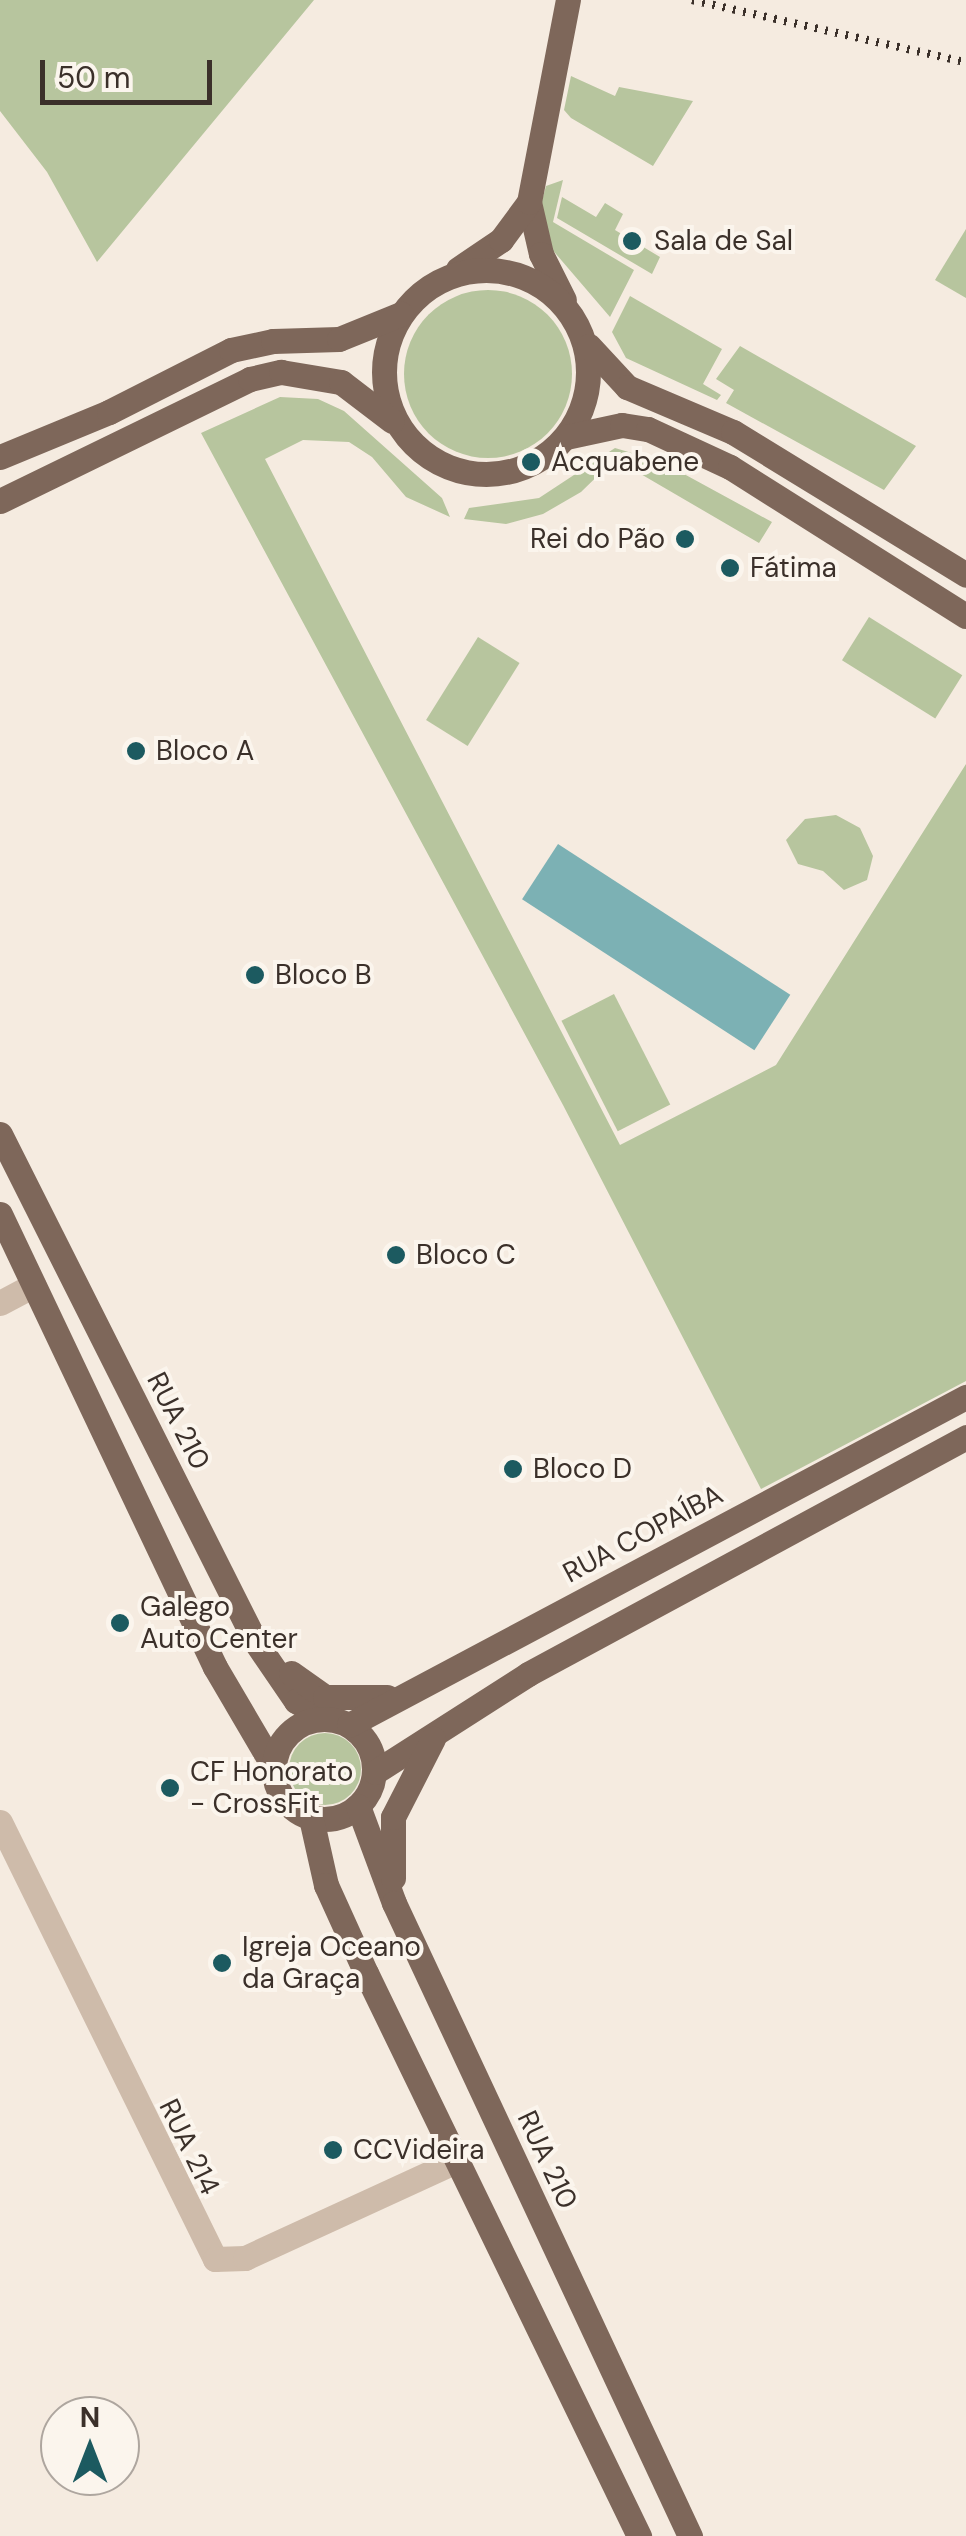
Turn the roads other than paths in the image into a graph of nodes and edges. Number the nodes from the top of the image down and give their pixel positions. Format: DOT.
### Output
graph roads {
  1 [pos="568,0"];
  2 [pos="528,202"];
  3 [pos="446,278"];
  4 [pos="401,314"];
  5 [pos="571,314"];
  6 [pos="584,338"];
  7 [pos="188,372"];
  8 [pos="201,402"];
  9 [pos="111,411"];
  10 [pos="399,428"];
  11 [pos="566,437"];
  12 [pos="124,442"];
  13 [pos="0,456"];
  14 [pos="0,501"];
  15 [pos="966,575"];
  16 [pos="966,616"];
  17 [pos="0,1134"];
  18 [pos="0,1214"];
  19 [pos="34,1285"];
  20 [pos="0,1303"];
  21 [pos="966,1396"];
  22 [pos="966,1437"];
  23 [pos="255,1641"];
  24 [pos="402,1694"];
  25 [pos="323,1718"];
  26 [pos="349,1725"];
  27 [pos="438,1732"];
  28 [pos="273,1766"];
  29 [pos="375,1772"];
  30 [pos="358,1806"];
  31 [pos="312,1818"];
  32 [pos="0,1822"];
  33 [pos="394,1903"];
  34 [pos="456,2161"];
  35 [pos="639,2536"];
  36 [pos="690,2536"];
  1 -- 2 [label="main road"];
  2 -- 3 [label="main road"];
  2 -- 5 [label="main road"];
  3 -- 4 [label="main road"];
  3 -- 5 [label="main road"];
  4 -- 7 [label="main road"];
  4 -- 10 [label="main road"];
  5 -- 6 [label="main road"];
  6 -- 11 [label="main road"];
  6 -- 15 [label="main road"];
  7 -- 8 [label="main road"];
  7 -- 9 [label="main road"];
  8 -- 10 [label="main road"];
  8 -- 12 [label="main road"];
  9 -- 12 [label="main road"];
  9 -- 13 [label="main road"];
  10 -- 11 [label="main road"];
  11 -- 16 [label="main road"];
  12 -- 14 [label="main road"];
  17 -- 23 [label="main road, RUA 210"];
  18 -- 19 [label="main road"];
  19 -- 20 [label="street"];
  19 -- 28 [label="main road"];
  21 -- 24 [label="main road, RUA COPAÍBA"];
  22 -- 27 [label="main road"];
  23 -- 24 [label="main road"];
  23 -- 25 [label="main road, RUA 210"];
  24 -- 26 [label="main road, RUA COPAÍBA"];
  25 -- 26 [label="main road"];
  25 -- 28 [label="main road"];
  26 -- 29 [label="main road"];
  27 -- 29 [label="main road"];
  27 -- 33 [label="main road"];
  28 -- 31 [label="main road"];
  29 -- 30 [label="main road"];
  30 -- 31 [label="main road"];
  30 -- 33 [label="main road, RUA 210"];
  31 -- 34 [label="main road"];
  32 -- 34 [label="street, RUA 214"];
  33 -- 36 [label="main road, RUA 210"];
  34 -- 35 [label="main road"];
}
